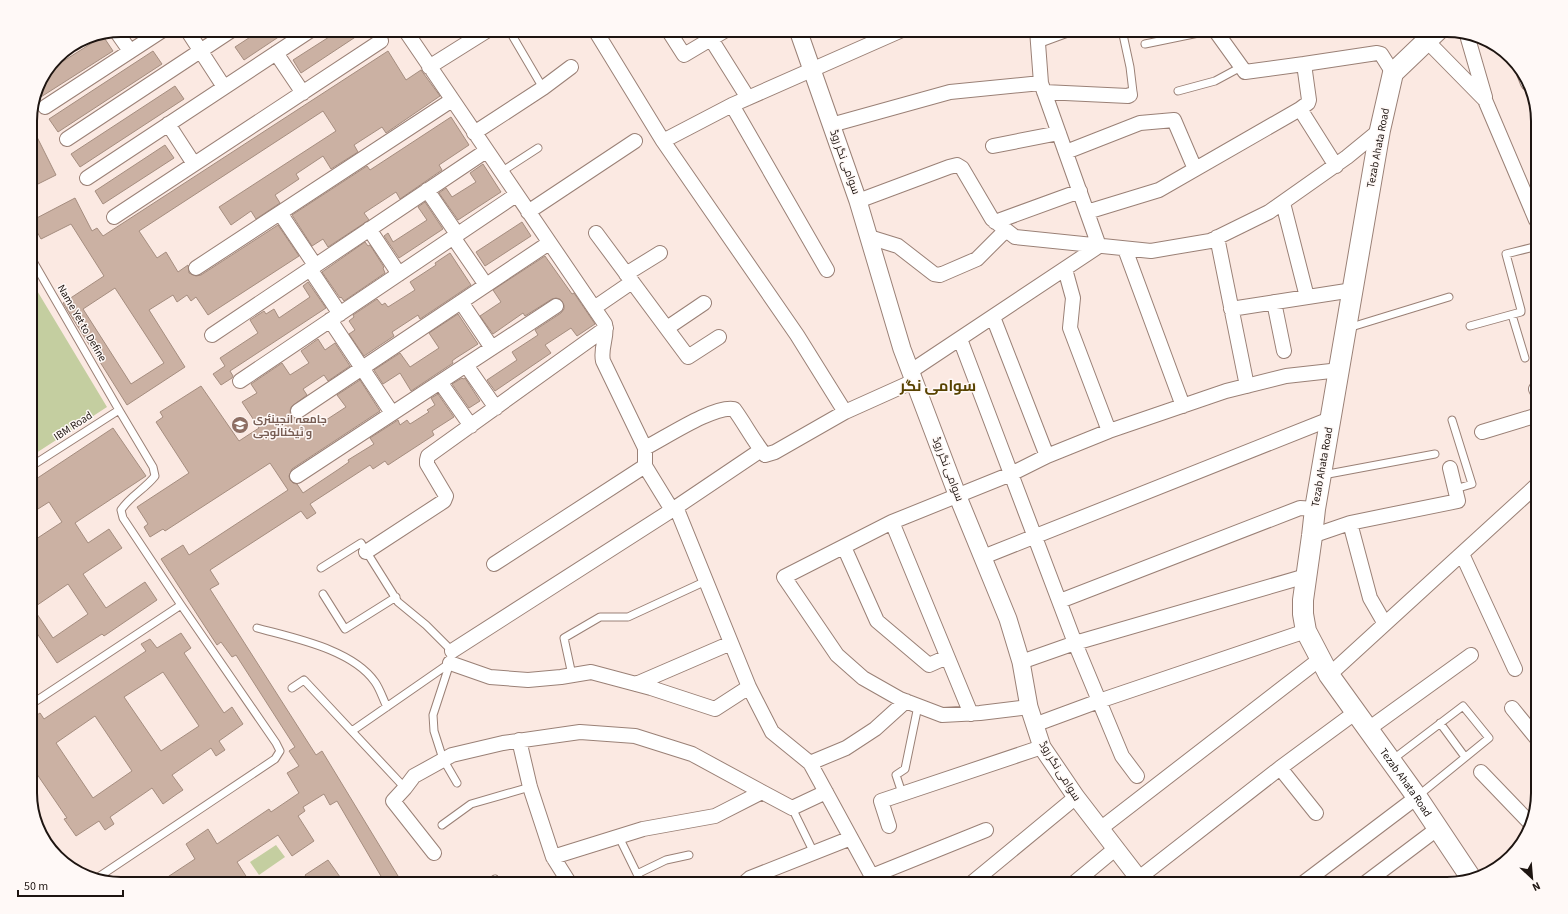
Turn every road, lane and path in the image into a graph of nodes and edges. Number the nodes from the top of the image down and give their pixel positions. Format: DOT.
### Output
graph roads {
  1 [pos="120,37"];
  2 [pos="152,37"];
  3 [pos="191,37"];
  4 [pos="221,37"];
  5 [pos="300,37"];
  6 [pos="410,37"];
  7 [pos="477,37"];
  8 [pos="513,37"];
  9 [pos="604,37"];
  10 [pos="672,37"];
  11 [pos="714,37"];
  12 [pos="801,37"];
  13 [pos="886,37"];
  14 [pos="1038,37"];
  15 [pos="1057,37"];
  16 [pos="1124,37"];
  17 [pos="1183,37"];
  18 [pos="1219,37"];
  19 [pos="1432,37"];
  20 [pos="1434,37"];
  21 [pos="711,39"];
  22 [pos="1468,40"];
  23 [pos="381,42"];
  24 [pos="1038,44"];
  25 [pos="1145,44"];
  26 [pos="130,51"];
  27 [pos="200,51"];
  28 [pos="276,53"];
  29 [pos="1304,64"];
  30 [pos="429,67"];
  31 [pos="571,67"];
  32 [pos="1241,68"];
  33 [pos="813,69"];
  34 [pos="1393,73"];
  35 [pos="224,87"];
  36 [pos="543,88"];
  37 [pos="1043,88"];
  38 [pos="1178,91"];
  39 [pos="303,93"];
  40 [pos="1130,95"];
  41 [pos="748,98"];
  42 [pos="452,100"];
  43 [pos="1485,100"];
  44 [pos="732,105"];
  45 [pos="45,106"];
  46 [pos="1300,109"];
  47 [pos="168,124"];
  48 [pos="831,124"];
  49 [pos="1380,130"];
  50 [pos="1059,132"];
  51 [pos="474,133"];
  52 [pos="67,139"];
  53 [pos="635,141"];
  54 [pos="663,141"];
  55 [pos="993,146"];
  56 [pos="538,148"];
  57 [pos="486,151"];
  58 [pos="1066,152"];
  59 [pos="194,164"];
  60 [pos="1336,166"];
  61 [pos="1195,169"];
  62 [pos="501,172"];
  63 [pos="87,178"];
  64 [pos="1531,189"];
  65 [pos="427,190"];
  66 [pos="1080,192"];
  67 [pos="516,195"];
  68 [pos="858,201"];
  69 [pos="1283,203"];
  70 [pos="528,212"];
  71 [pos="1087,212"];
  72 [pos="280,213"];
  73 [pos="114,217"];
  74 [pos="1000,226"];
  75 [pos="369,229"];
  76 [pos="596,233"];
  77 [pos="455,236"];
  78 [pos="869,237"];
  79 [pos="1217,237"];
  80 [pos="549,243"];
  81 [pos="1099,246"];
  82 [pos="1531,248"];
  83 [pos="1125,249"];
  84 [pos="660,253"];
  85 [pos="313,267"];
  86 [pos="37,268"];
  87 [pos="196,268"];
  88 [pos="1065,269"];
  89 [pos="827,270"];
  90 [pos="399,274"];
  91 [pos="629,278"];
  92 [pos="486,285"];
  93 [pos="1353,290"];
  94 [pos="1307,297"];
  95 [pos="1449,297"];
  96 [pos="461,302"];
  97 [pos="1274,302"];
  98 [pos="704,303"];
  99 [pos="556,306"];
  100 [pos="594,308"];
  101 [pos="1231,309"];
  102 [pos="1512,315"];
  103 [pos="335,317"];
  104 [pos="993,317"];
  105 [pos="1470,326"];
  106 [pos="606,328"];
  107 [pos="667,328"];
  108 [pos="1346,328"];
  109 [pos="212,335"];
  110 [pos="719,337"];
  111 [pos="960,339"];
  112 [pos="492,348"];
  113 [pos="1284,351"];
  114 [pos="1525,358"];
  115 [pos="466,365"];
  116 [pos="363,368"];
  117 [pos="1340,370"];
  118 [pos="913,376"];
  119 [pos="240,381"];
  120 [pos="440,382"];
  121 [pos="1247,386"];
  122 [pos="1183,406"];
  123 [pos="496,408"];
  124 [pos="119,410"];
  125 [pos="298,411"];
  126 [pos="845,412"];
  127 [pos="392,413"];
  128 [pos="1531,417"];
  129 [pos="1330,419"];
  130 [pos="1452,420"];
  131 [pos="471,426"];
  132 [pos="1108,432"];
  133 [pos="1482,432"];
  134 [pos="645,448"];
  135 [pos="761,450"];
  136 [pos="1435,454"];
  137 [pos="1047,456"];
  138 [pos="37,463"];
  139 [pos="644,466"];
  140 [pos="1450,468"];
  141 [pos="1012,474"];
  142 [pos="297,476"];
  143 [pos="1320,476"];
  144 [pos="1455,489"];
  145 [pos="1531,490"];
  146 [pos="958,496"];
  147 [pos="674,509"];
  148 [pos="1315,509"];
  149 [pos="892,522"];
  150 [pos="1350,523"];
  151 [pos="1312,536"];
  152 [pos="1035,537"];
  153 [pos="844,547"];
  154 [pos="366,552"];
  155 [pos="1462,554"];
  156 [pos="984,557"];
  157 [pos="494,564"];
  158 [pos="321,568"];
  159 [pos="1306,576"];
  160 [pos="706,581"];
  161 [pos="323,594"];
  162 [pos="396,597"];
  163 [pos="1060,601"];
  164 [pos="181,605"];
  165 [pos="1385,624"];
  166 [pos="257,628"];
  167 [pos="1306,631"];
  168 [pos="731,643"];
  169 [pos="1076,643"];
  170 [pos="1470,655"];
  171 [pos="451,657"];
  172 [pos="948,657"];
  173 [pos="1021,662"];
  174 [pos="1325,667"];
  175 [pos="1515,669"];
  176 [pos="572,675"];
  177 [pos="636,684"];
  178 [pos="749,687"];
  179 [pos="292,688"];
  180 [pos="37,701"];
  181 [pos="1099,701"];
  182 [pos="912,704"];
  183 [pos="387,707"];
  184 [pos="1028,707"];
  185 [pos="1512,708"];
  186 [pos="1356,712"];
  187 [pos="971,714"];
  188 [pos="1440,723"];
  189 [pos="1034,725"];
  190 [pos="1367,730"];
  191 [pos="352,731"];
  192 [pos="1531,731"];
  193 [pos="519,740"];
  194 [pos="1042,747"];
  195 [pos="1465,756"];
  196 [pos="443,759"];
  197 [pos="1391,762"];
  198 [pos="810,763"];
  199 [pos="1280,768"];
  200 [pos="1481,772"];
  201 [pos="1137,776"];
  202 [pos="457,783"];
  203 [pos="530,787"];
  204 [pos="406,788"];
  205 [pos="762,792"];
  206 [pos="826,792"];
  207 [pos="902,793"];
  208 [pos="1076,797"];
  209 [pos="1417,797"];
  210 [pos="792,808"];
  211 [pos="1316,813"];
  212 [pos="1527,820"];
  213 [pos="442,825"];
  214 [pos="889,826"];
  215 [pos="1100,829"];
  216 [pos="1437,829"];
  217 [pos="986,830"];
  218 [pos="618,837"];
  219 [pos="851,838"];
  220 [pos="1115,848"];
  221 [pos="434,853"];
  222 [pos="814,853"];
  223 [pos="689,855"];
  224 [pos="552,857"];
  225 [pos="637,874"];
  226 [pos="1468,874"];
  227 [pos="102,875"];
  228 [pos="565,877"];
  229 [pos="638,877"];
  230 [pos="753,877"];
  231 [pos="872,877"];
  232 [pos="881,877"];
  233 [pos="979,877"];
  234 [pos="1081,877"];
  235 [pos="1138,877"];
  236 [pos="1146,877"];
  237 [pos="1311,877"];
  238 [pos="1373,877"];
  1 -- 26 [label="street"];
  2 -- 26 [label="street"];
  3 -- 27 [label="street"];
  4 -- 27 [label="street"];
  5 -- 28 [label="street"];
  6 -- 30 [label="street"];
  7 -- 30 [label="street"];
  8 -- 36 [label="lane"];
  9 -- 54 [label="street"];
  10 -- 21 [label="street"];
  11 -- 21 [label="street"];
  12 -- 33 [label="street, سوامی نگر روڈ"];
  13 -- 33 [label="street"];
  14 -- 24 [label="street"];
  15 -- 24 [label="lane"];
  16 -- 40 [label="lane"];
  17 -- 25 [label="lane"];
  18 -- 32 [label="street"];
  19 -- 34 [label="main road"];
  20 -- 43 [label="street"];
  21 -- 41 [label="street"];
  22 -- 43 [label="street"];
  23 -- 39 [label="street"];
  24 -- 37 [label="street"];
  26 -- 45 [label="street"];
  27 -- 35 [label="street"];
  27 -- 52 [label="street"];
  28 -- 35 [label="street"];
  28 -- 39 [label="street"];
  29 -- 32 [label="street"];
  29 -- 34 [label="street"];
  29 -- 46 [label="street"];
  30 -- 42 [label="street"];
  31 -- 36 [label="street"];
  32 -- 38 [label="lane"];
  33 -- 41 [label="street"];
  33 -- 48 [label="street, سوامی نگر روڈ"];
  34 -- 49 [label="main road, Tezab Ahata Road"];
  35 -- 47 [label="street"];
  36 -- 51 [label="street"];
  37 -- 40 [label="street"];
  37 -- 48 [label="street"];
  37 -- 50 [label="street"];
  39 -- 59 [label="street"];
  41 -- 44 [label="street"];
  42 -- 51 [label="street"];
  42 -- 72 [label="street"];
  43 -- 64 [label="street"];
  44 -- 54 [label="street"];
  44 -- 89 [label="street"];
  46 -- 60 [label="street"];
  46 -- 61 [label="street"];
  47 -- 59 [label="street"];
  47 -- 63 [label="street"];
  48 -- 68 [label="street, سوامی نگر روڈ"];
  49 -- 60 [label="street"];
  49 -- 93 [label="main road, Tezab Ahata Road"];
  50 -- 55 [label="street"];
  50 -- 58 [label="street"];
  51 -- 57 [label="street"];
  53 -- 70 [label="street"];
  54 -- 126 [label="street"];
  56 -- 62 [label="lane"];
  57 -- 62 [label="street"];
  57 -- 65 [label="street"];
  58 -- 61 [label="street"];
  58 -- 66 [label="street"];
  59 -- 73 [label="street"];
  60 -- 69 [label="street"];
  61 -- 71 [label="street"];
  62 -- 67 [label="street"];
  65 -- 75 [label="street"];
  65 -- 77 [label="street"];
  66 -- 71 [label="street"];
  66 -- 74 [label="street"];
  67 -- 70 [label="street"];
  67 -- 77 [label="street"];
  68 -- 74 [label="street"];
  68 -- 78 [label="street, سوامی نگر روڈ"];
  69 -- 79 [label="street"];
  69 -- 94 [label="street"];
  70 -- 80 [label="street"];
  71 -- 81 [label="street"];
  72 -- 85 [label="street"];
  72 -- 87 [label="street"];
  74 -- 78 [label="street"];
  74 -- 81 [label="street"];
  75 -- 85 [label="street"];
  75 -- 90 [label="street"];
  76 -- 91 [label="street"];
  77 -- 90 [label="street"];
  77 -- 92 [label="street"];
  78 -- 118 [label="street, سوامی نگر روڈ"];
  79 -- 83 [label="street"];
  79 -- 101 [label="street"];
  80 -- 92 [label="street"];
  80 -- 100 [label="street"];
  81 -- 83 [label="street"];
  81 -- 88 [label="street"];
  82 -- 102 [label="lane"];
  83 -- 122 [label="street"];
  84 -- 91 [label="street"];
  85 -- 103 [label="street"];
  85 -- 109 [label="street"];
  86 -- 124 [label="lane, Name Yet to Define"];
  88 -- 104 [label="street"];
  88 -- 132 [label="street"];
  90 -- 103 [label="street"];
  91 -- 100 [label="street"];
  91 -- 107 [label="street"];
  92 -- 96 [label="street"];
  93 -- 94 [label="street"];
  93 -- 108 [label="main road, Tezab Ahata Road"];
  94 -- 97 [label="street"];
  95 -- 108 [label="lane"];
  96 -- 112 [label="street"];
  96 -- 116 [label="street"];
  97 -- 101 [label="street"];
  97 -- 113 [label="street"];
  98 -- 107 [label="street"];
  99 -- 112 [label="street"];
  100 -- 106 [label="street"];
  101 -- 121 [label="street"];
  102 -- 105 [label="lane"];
  102 -- 114 [label="lane"];
  103 -- 116 [label="street"];
  103 -- 119 [label="street"];
  104 -- 111 [label="street"];
  104 -- 137 [label="street"];
  106 -- 123 [label="street"];
  106 -- 134 [label="street"];
  107 -- 110 [label="street"];
  108 -- 117 [label="main road, Tezab Ahata Road"];
  111 -- 118 [label="street"];
  111 -- 141 [label="street"];
  112 -- 115 [label="street"];
  115 -- 120 [label="street"];
  115 -- 123 [label="street"];
  116 -- 125 [label="street"];
  116 -- 127 [label="street"];
  117 -- 121 [label="street"];
  117 -- 129 [label="main road, Tezab Ahata Road"];
  118 -- 126 [label="street"];
  118 -- 146 [label="street, سوامی نگر روڈ"];
  120 -- 127 [label="street"];
  120 -- 131 [label="street"];
  121 -- 122 [label="street"];
  122 -- 132 [label="street"];
  123 -- 131 [label="street"];
  124 -- 138 [label="lane, IBM Road"];
  124 -- 164 [label="lane"];
  126 -- 135 [label="street"];
  127 -- 142 [label="street"];
  128 -- 133 [label="street"];
  129 -- 143 [label="main road, Tezab Ahata Road"];
  129 -- 152 [label="street"];
  130 -- 144 [label="lane"];
  131 -- 154 [label="street"];
  132 -- 137 [label="street"];
  134 -- 135 [label="street"];
  134 -- 139 [label="street"];
  135 -- 147 [label="street"];
  136 -- 143 [label="lane"];
  137 -- 141 [label="street"];
  139 -- 147 [label="street"];
  139 -- 157 [label="street"];
  140 -- 144 [label="street"];
  141 -- 146 [label="street"];
  141 -- 152 [label="street"];
  143 -- 148 [label="main road, Tezab Ahata Road"];
  144 -- 150 [label="street"];
  145 -- 155 [label="street"];
  146 -- 149 [label="street"];
  146 -- 156 [label="street, سوامی نگر روڈ"];
  147 -- 160 [label="street"];
  147 -- 171 [label="street"];
  148 -- 151 [label="main road, Tezab Ahata Road"];
  148 -- 163 [label="street"];
  149 -- 153 [label="street"];
  149 -- 172 [label="street"];
  150 -- 151 [label="street"];
  150 -- 165 [label="street"];
  151 -- 159 [label="main road, Tezab Ahata Road"];
  152 -- 156 [label="street"];
  152 -- 163 [label="street"];
  153 -- 172 [label="street"];
  153 -- 182 [label="street"];
  154 -- 158 [label="lane"];
  154 -- 162 [label="lane"];
  155 -- 165 [label="street"];
  155 -- 175 [label="street"];
  156 -- 173 [label="street, سوامی نگر روڈ"];
  159 -- 167 [label="main road, Tezab Ahata Road"];
  159 -- 169 [label="street"];
  160 -- 168 [label="street"];
  160 -- 176 [label="lane"];
  161 -- 162 [label="lane"];
  162 -- 171 [label="lane"];
  163 -- 169 [label="street"];
  164 -- 180 [label="lane"];
  164 -- 227 [label="lane"];
  165 -- 174 [label="street"];
  166 -- 183 [label="lane"];
  167 -- 174 [label="main road, Tezab Ahata Road"];
  167 -- 181 [label="street"];
  168 -- 177 [label="street"];
  168 -- 178 [label="street"];
  169 -- 173 [label="street"];
  169 -- 181 [label="street"];
  170 -- 190 [label="street"];
  171 -- 176 [label="street"];
  171 -- 183 [label="lane"];
  171 -- 196 [label="lane"];
  172 -- 187 [label="street"];
  173 -- 184 [label="street, سوامی نگر روڈ"];
  174 -- 186 [label="main road, Tezab Ahata Road"];
  174 -- 215 [label="street"];
  176 -- 177 [label="street"];
  177 -- 178 [label="street"];
  178 -- 198 [label="street"];
  179 -- 191 [label="lane"];
  181 -- 189 [label="street"];
  181 -- 201 [label="street"];
  182 -- 187 [label="street"];
  182 -- 198 [label="street"];
  182 -- 207 [label="lane"];
  183 -- 191 [label="lane"];
  184 -- 187 [label="street"];
  184 -- 189 [label="street, سوامی نگر روڈ"];
  185 -- 192 [label="street"];
  186 -- 190 [label="main road, Tezab Ahata Road"];
  186 -- 199 [label="street"];
  188 -- 195 [label="lane"];
  188 -- 195 [label="lane"];
  188 -- 197 [label="lane"];
  189 -- 194 [label="street, سوامی نگر روڈ"];
  190 -- 197 [label="main road, Tezab Ahata Road"];
  191 -- 204 [label="lane"];
  193 -- 196 [label="street"];
  193 -- 203 [label="street"];
  193 -- 205 [label="street"];
  194 -- 207 [label="street"];
  194 -- 208 [label="street, سوامی نگر روڈ"];
  195 -- 209 [label="lane"];
  196 -- 202 [label="lane"];
  196 -- 204 [label="street"];
  197 -- 209 [label="main road, Tezab Ahata Road"];
  198 -- 206 [label="street"];
  199 -- 211 [label="street"];
  199 -- 236 [label="street"];
  200 -- 212 [label="street"];
  203 -- 213 [label="lane"];
  203 -- 224 [label="street"];
  204 -- 221 [label="street"];
  205 -- 210 [label="street"];
  205 -- 218 [label="street"];
  206 -- 210 [label="street"];
  206 -- 219 [label="street"];
  207 -- 214 [label="street"];
  208 -- 215 [label="street, سوامی نگر روڈ"];
  208 -- 233 [label="street"];
  209 -- 216 [label="main road, Tezab Ahata Road"];
  209 -- 237 [label="street"];
  210 -- 222 [label="lane"];
  215 -- 220 [label="street, سوامی نگر روڈ"];
  216 -- 226 [label="main road, Tezab Ahata Road"];
  216 -- 238 [label="street"];
  217 -- 232 [label="street"];
  218 -- 224 [label="street"];
  218 -- 225 [label="lane"];
  219 -- 222 [label="street"];
  219 -- 231 [label="street"];
  220 -- 234 [label="street"];
  220 -- 235 [label="street, سوامی نگر روڈ"];
  222 -- 230 [label="street"];
  223 -- 225 [label="lane"];
  224 -- 228 [label="street"];
  225 -- 229 [label="lane"];
}
